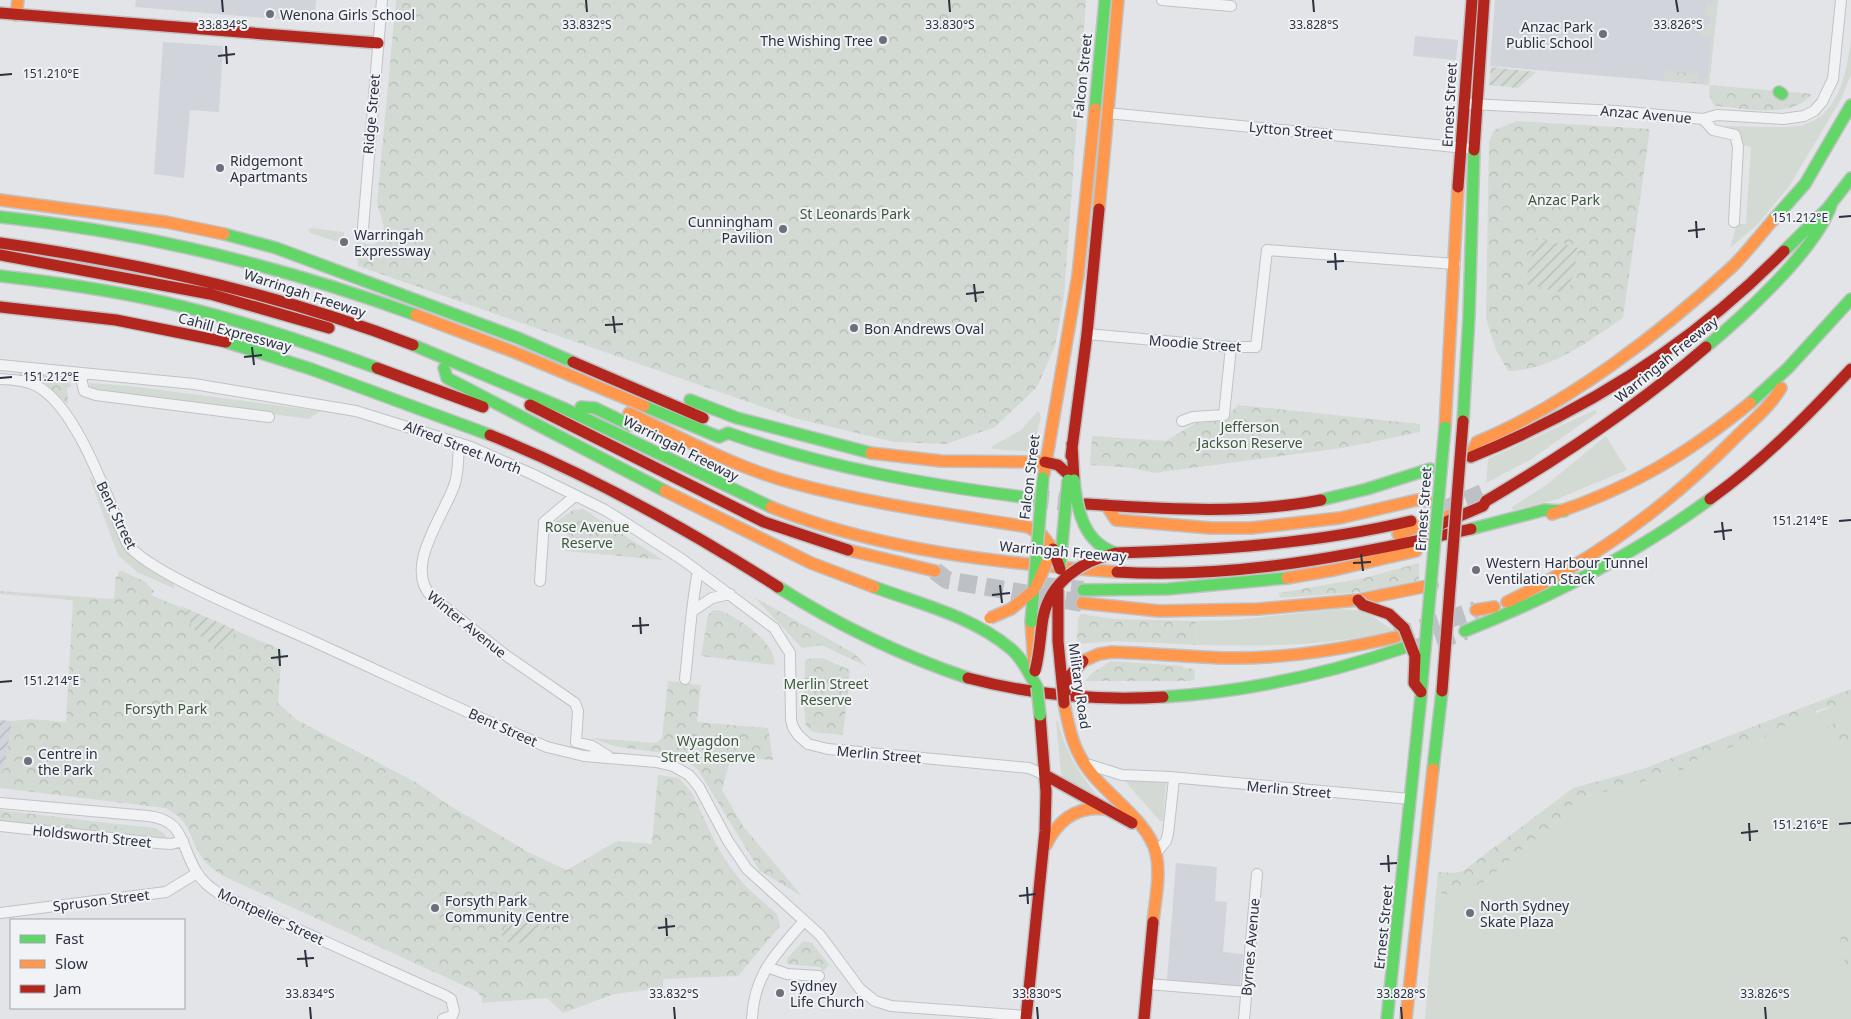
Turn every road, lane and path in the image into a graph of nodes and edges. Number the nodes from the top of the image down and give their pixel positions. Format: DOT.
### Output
graph roads {
  1 [pos="18,0"];
  2 [pos="382,0"];
  3 [pos="1105,0"];
  4 [pos="1118,0"];
  5 [pos="1162,0"];
  6 [pos="1472,0"];
  7 [pos="1484,0"];
  8 [pos="1841,0"];
  9 [pos="1231,6"];
  10 [pos="0,13"];
  11 [pos="16,15"];
  12 [pos="378,43"];
  13 [pos="1463,103"];
  14 [pos="1475,104"];
  15 [pos="1851,105"];
  16 [pos="1107,113"];
  17 [pos="1703,119"];
  18 [pos="1462,148"];
  19 [pos="1475,149"];
  20 [pos="1851,178"];
  21 [pos="0,193"];
  22 [pos="0,200"];
  23 [pos="1831,205"];
  24 [pos="82,210"];
  25 [pos="0,217"];
  26 [pos="1734,222"];
  27 [pos="363,228"];
  28 [pos="0,233"];
  29 [pos="0,243"];
  30 [pos="0,255"];
  31 [pos="1455,264"];
  32 [pos="0,276"];
  33 [pos="1851,298"];
  34 [pos="0,307"];
  35 [pos="1088,334"];
  36 [pos="1231,348"];
  37 [pos="0,365"];
  38 [pos="444,368"];
  39 [pos="1851,368"];
  40 [pos="560,372"];
  41 [pos="594,372"];
  42 [pos="80,373"];
  43 [pos="1783,373"];
  44 [pos="0,378"];
  45 [pos="581,406"];
  46 [pos="269,418"];
  47 [pos="1182,421"];
  48 [pos="546,431"];
  49 [pos="728,434"];
  50 [pos="459,443"];
  51 [pos="1044,462"];
  52 [pos="1430,469"];
  53 [pos="1070,478"];
  54 [pos="792,483"];
  55 [pos="575,496"];
  56 [pos="1487,496"];
  57 [pos="1031,498"];
  58 [pos="1438,502"];
  59 [pos="1086,504"];
  60 [pos="1106,505"];
  61 [pos="1564,511"];
  62 [pos="1422,518"];
  63 [pos="1064,523"];
  64 [pos="1038,531"];
  65 [pos="1455,531"];
  66 [pos="1492,531"];
  67 [pos="1053,548"];
  68 [pos="1368,550"];
  69 [pos="1419,550"];
  70 [pos="1022,556"];
  71 [pos="1114,559"];
  72 [pos="1060,569"];
  73 [pos="698,571"];
  74 [pos="935,571"];
  75 [pos="540,582"];
  76 [pos="1058,584"];
  77 [pos="1432,585"];
  78 [pos="1083,590"];
  79 [pos="1032,591"];
  80 [pos="730,594"];
  81 [pos="1355,600"];
  82 [pos="1082,603"];
  83 [pos="1494,607"];
  84 [pos="694,610"];
  85 [pos="1476,610"];
  86 [pos="970,621"];
  87 [pos="1396,637"];
  88 [pos="1404,650"];
  89 [pos="790,653"];
  90 [pos="1035,671"];
  91 [pos="685,679"];
  92 [pos="1037,687"];
  93 [pos="1421,694"];
  94 [pos="1064,703"];
  95 [pos="1043,745"];
  96 [pos="608,756"];
  97 [pos="1081,758"];
  98 [pos="1022,767"];
  99 [pos="1045,775"];
  100 [pos="1174,779"];
  101 [pos="1410,799"];
  102 [pos="1428,801"];
  103 [pos="0,803"];
  104 [pos="1106,809"];
  105 [pos="0,826"];
  106 [pos="1144,830"];
  107 [pos="183,841"];
  108 [pos="1156,853"];
  109 [pos="1043,855"];
  110 [pos="197,873"];
  111 [pos="1257,874"];
  112 [pos="0,913"];
  113 [pos="804,922"];
  114 [pos="1395,961"];
  115 [pos="767,967"];
  116 [pos="819,976"];
  117 [pos="1148,984"];
  118 [pos="1246,992"];
  119 [pos="1026,1017"];
  120 [pos="1407,1017"];
  121 [pos="442,1019"];
  122 [pos="752,1019"];
  123 [pos="1144,1019"];
  124 [pos="1244,1019"];
  125 [pos="1387,1019"];
  126 [pos="1394,1019"];
  1 -- 11 [label="main road"];
  2 -- 12 [label="street, Ridge Street"];
  3 -- 51 [label="main road, Falcon Street"];
  4 -- 16 [label="main road, Falcon Street"];
  5 -- 9 [label="street"];
  6 -- 13 [label="main road, Ernest Street"];
  7 -- 14 [label="main road, Ernest Street"];
  8 -- 17 [label="street, Anzac Avenue"];
  10 -- 11 [label="main road"];
  11 -- 12 [label="main road"];
  12 -- 27 [label="street, Ridge Street"];
  13 -- 14 [label="street, Anzac Avenue"];
  13 -- 18 [label="main road, Ernest Street"];
  14 -- 17 [label="street, Anzac Avenue"];
  14 -- 19 [label="main road, Ernest Street"];
  15 -- 23 [label="main road, Warringah Freeway"];
  16 -- 18 [label="street, Lytton Street"];
  16 -- 35 [label="main road, Falcon Street"];
  17 -- 26 [label="street"];
  18 -- 19 [label="street, Lytton Street"];
  18 -- 31 [label="main road, Ernest Street"];
  19 -- 65 [label="main road, Ernest Street, bridge"];
  20 -- 23 [label="main road, Warringah Freeway"];
  21 -- 24 [label="main road"];
  22 -- 24 [label="main road"];
  23 -- 56 [label="main road, Warringah Freeway"];
  24 -- 41 [label="main road"];
  25 -- 40 [label="main road, Warringah Freeway"];
  28 -- 45 [label="main road, Warringah Freeway"];
  29 -- 68 [label="main road, Warringah Freeway"];
  30 -- 38 [label="main road, Warringah Freeway"];
  31 -- 36 [label="street, Moodie Street"];
  31 -- 58 [label="main road, Ernest Street, bridge"];
  32 -- 48 [label="main road"];
  33 -- 43 [label="main road, Warringah Freeway"];
  34 -- 88 [label="main road, Cahill Expressway"];
  35 -- 36 [label="street, Moodie Street"];
  35 -- 53 [label="main road, Falcon Street"];
  36 -- 47 [label="street"];
  37 -- 42 [label="street, Alfred Street North"];
  38 -- 48 [label="main road"];
  38 -- 74 [label="main road, Warringah Freeway"];
  39 -- 83 [label="main road, Warringah Freeway"];
  40 -- 49 [label="main road, Warringah Freeway"];
  40 -- 54 [label="main road"];
  41 -- 49 [label="main road"];
  41 -- 51 [label="main road"];
  42 -- 46 [label="street"];
  42 -- 50 [label="street, Alfred Street North"];
  43 -- 61 [label="main road, Warringah Freeway"];
  43 -- 83 [label="main road, Warringah Freeway"];
  44 -- 96 [label="street, Bent Street"];
  45 -- 54 [label="main road"];
  45 -- 70 [label="main road, Warringah Freeway"];
  48 -- 86 [label="main road"];
  49 -- 57 [label="main road, Warringah Freeway"];
  50 -- 55 [label="street, Alfred Street North"];
  50 -- 96 [label="street, Winter Avenue"];
  51 -- 53 [label="main road"];
  51 -- 64 [label="main road, Falcon Street, bridge"];
  52 -- 60 [label="main road"];
  53 -- 63 [label="main road, bridge"];
  53 -- 71 [label="main road, bridge"];
  54 -- 64 [label="main road"];
  55 -- 73 [label="street, Alfred Street North"];
  55 -- 75 [label="street"];
  56 -- 68 [label="main road, Warringah Freeway"];
  56 -- 71 [label="main road, Warringah Freeway"];
  58 -- 60 [label="main road"];
  58 -- 65 [label="main road, bridge"];
  58 -- 77 [label="main road, Ernest Street, bridge"];
  59 -- 60 [label="main road"];
  61 -- 66 [label="main road, Warringah Freeway"];
  61 -- 68 [label="main road, Warringah Freeway"];
  62 -- 71 [label="main road"];
  63 -- 67 [label="main road, bridge"];
  63 -- 72 [label="main road, bridge"];
  64 -- 67 [label="main road"];
  64 -- 79 [label="main road, Falcon Street, bridge"];
  65 -- 77 [label="main road, bridge"];
  65 -- 102 [label="main road, Ernest Street, bridge"];
  67 -- 72 [label="main road, bridge"];
  67 -- 79 [label="main road, bridge"];
  69 -- 78 [label="main road"];
  71 -- 76 [label="main road, bridge"];
  72 -- 76 [label="main road, bridge"];
  73 -- 80 [label="street, Alfred Street North"];
  73 -- 84 [label="street"];
  76 -- 90 [label="main road, bridge"];
  76 -- 94 [label="main road, Military Road, bridge"];
  77 -- 81 [label="main road"];
  77 -- 93 [label="main road, Ernest Street, bridge"];
  79 -- 86 [label="main road, bridge"];
  79 -- 90 [label="main road, Falcon Street, bridge"];
  80 -- 84 [label="street"];
  80 -- 89 [label="street, Alfred Street North"];
  81 -- 82 [label="main road"];
  81 -- 93 [label="main road, bridge"];
  83 -- 85 [label="main road"];
  84 -- 91 [label="street"];
  86 -- 92 [label="main road"];
  87 -- 94 [label="main road, bridge"];
  89 -- 98 [label="street, Merlin Street"];
  90 -- 92 [label="main road, Falcon Street"];
  92 -- 95 [label="main road, Falcon Street, bridge"];
  93 -- 101 [label="main road, Ernest Street"];
  94 -- 97 [label="main road, Military Road"];
  95 -- 98 [label="street"];
  95 -- 99 [label="main road, Falcon Street"];
  96 -- 113 [label="street, Bent Street"];
  97 -- 100 [label="street, Merlin Street"];
  97 -- 106 [label="main road, Military Road"];
  98 -- 99 [label="street, Merlin Street"];
  99 -- 104 [label="main road"];
  99 -- 109 [label="main road, Falcon Street"];
  100 -- 101 [label="street, Merlin Street"];
  100 -- 108 [label="street"];
  101 -- 102 [label="main road"];
  101 -- 114 [label="main road, Ernest Street"];
  102 -- 120 [label="main road, Ernest Street"];
  103 -- 107 [label="street, Montpelier Street"];
  104 -- 106 [label="main road"];
  104 -- 109 [label="main road"];
  105 -- 107 [label="street, Holdsworth Street"];
  106 -- 108 [label="main road, Military Road"];
  107 -- 110 [label="street, Montpelier Street"];
  108 -- 117 [label="main road, Military Road"];
  109 -- 119 [label="main road, Falcon Street"];
  110 -- 112 [label="street, Spruson Street"];
  110 -- 121 [label="street, Montpelier Street"];
  111 -- 118 [label="street, Byrnes Avenue"];
  113 -- 115 [label="street"];
  113 -- 119 [label="street, Bent Street"];
  114 -- 125 [label="main road, Ernest Street"];
  114 -- 126 [label="main road"];
  115 -- 116 [label="street"];
  115 -- 122 [label="street"];
  117 -- 118 [label="street"];
  117 -- 123 [label="main road, Military Road"];
  118 -- 124 [label="street, Byrnes Avenue"];
}
